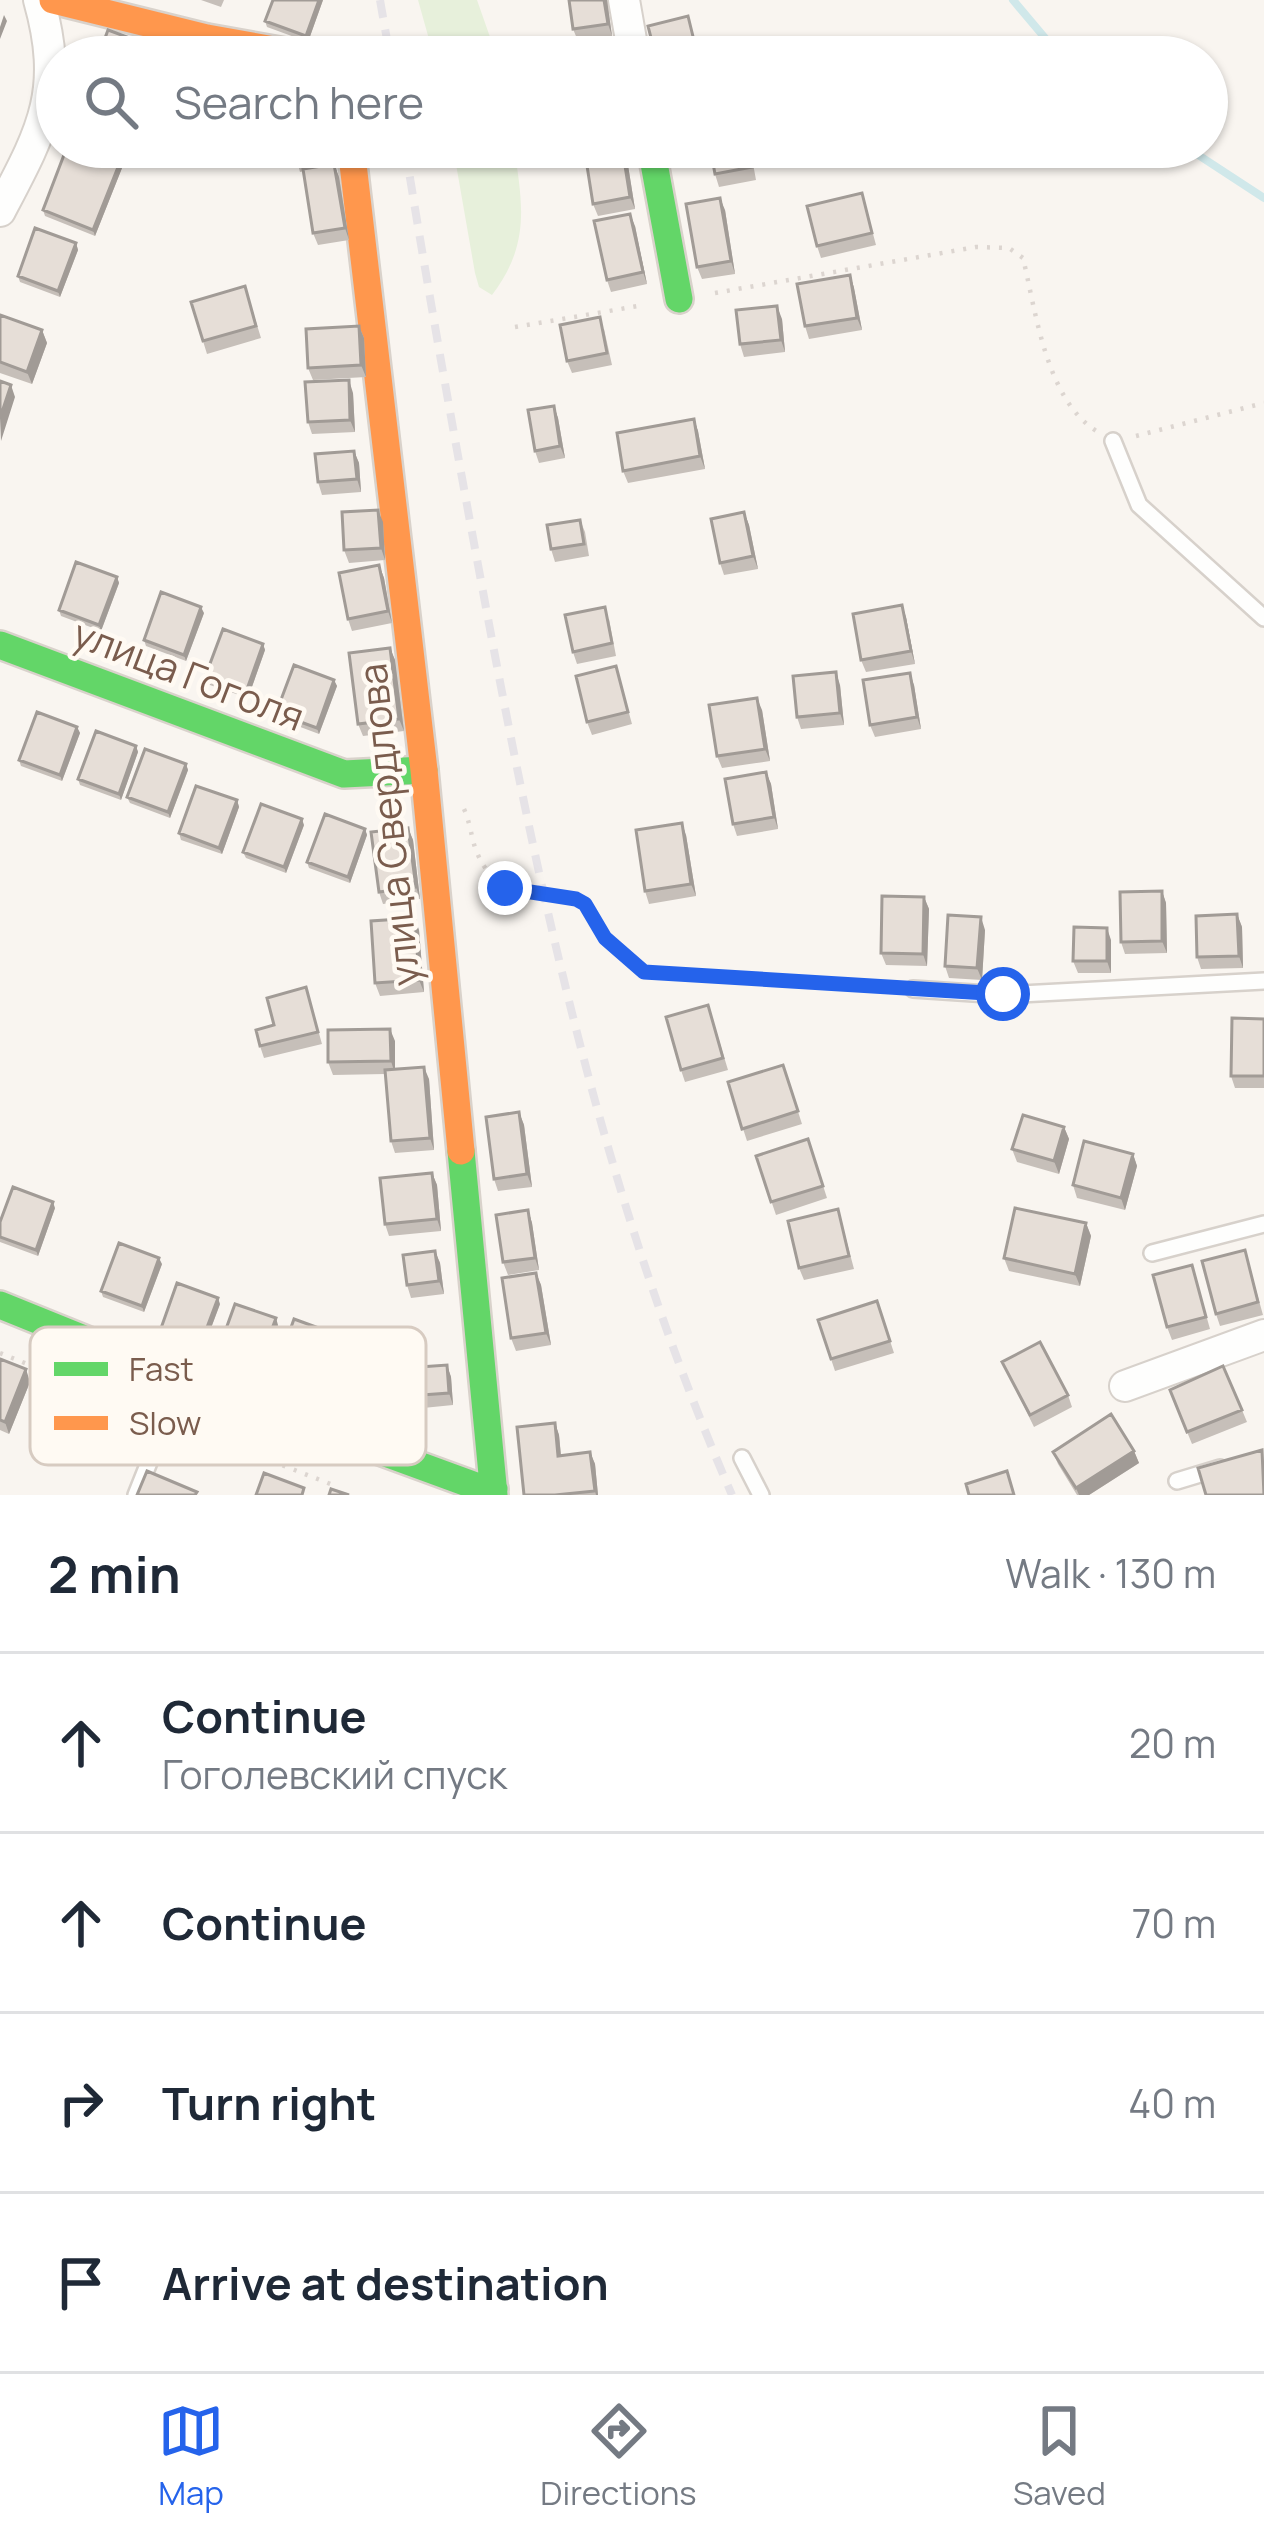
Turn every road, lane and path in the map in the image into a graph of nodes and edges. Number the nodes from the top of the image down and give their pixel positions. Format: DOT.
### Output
graph roads {
  1 [pos="39,0"];
  2 [pos="52,0"];
  3 [pos="624,0"];
  4 [pos="49,36"];
  5 [pos="199,36"];
  6 [pos="630,36"];
  7 [pos="36,141"];
  8 [pos="353,168"];
  9 [pos="655,168"];
  10 [pos="0,211"];
  11 [pos="680,299"];
  12 [pos="515,327"];
  13 [pos="1264,403"];
  14 [pos="1113,442"];
  15 [pos="1264,618"];
  16 [pos="0,645"];
  17 [pos="424,770"];
  18 [pos="1264,981"];
  19 [pos="913,989"];
  20 [pos="1264,1224"];
  21 [pos="1152,1252"];
  22 [pos="0,1305"];
  23 [pos="54,1327"];
  24 [pos="1264,1335"];
  25 [pos="1125,1386"];
  26 [pos="742,1458"];
  27 [pos="1242,1461"];
  28 [pos="148,1465"];
  29 [pos="418,1465"];
  30 [pos="1177,1481"];
  31 [pos="494,1492"];
  32 [pos="136,1495"];
  33 [pos="761,1495"];
  1 -- 4 [label="street"];
  2 -- 5 [label="street"];
  3 -- 6 [label="street"];
  7 -- 10 [label="street"];
  8 -- 17 [label="street, улица Свердлова"];
  9 -- 11 [label="street"];
  11 -- 12 [label="path"];
  11 -- 14 [label="path"];
  13 -- 14 [label="path"];
  14 -- 15 [label="lane"];
  16 -- 17 [label="street, улица Гоголя"];
  17 -- 19 [label="path"];
  17 -- 31 [label="street, улица Свердлова"];
  18 -- 19 [label="lane"];
  20 -- 21 [label="lane"];
  22 -- 23 [label="street"];
  24 -- 25 [label="street"];
  26 -- 33 [label="lane"];
  27 -- 30 [label="lane"];
  28 -- 32 [label="lane"];
  29 -- 31 [label="street"];
}
